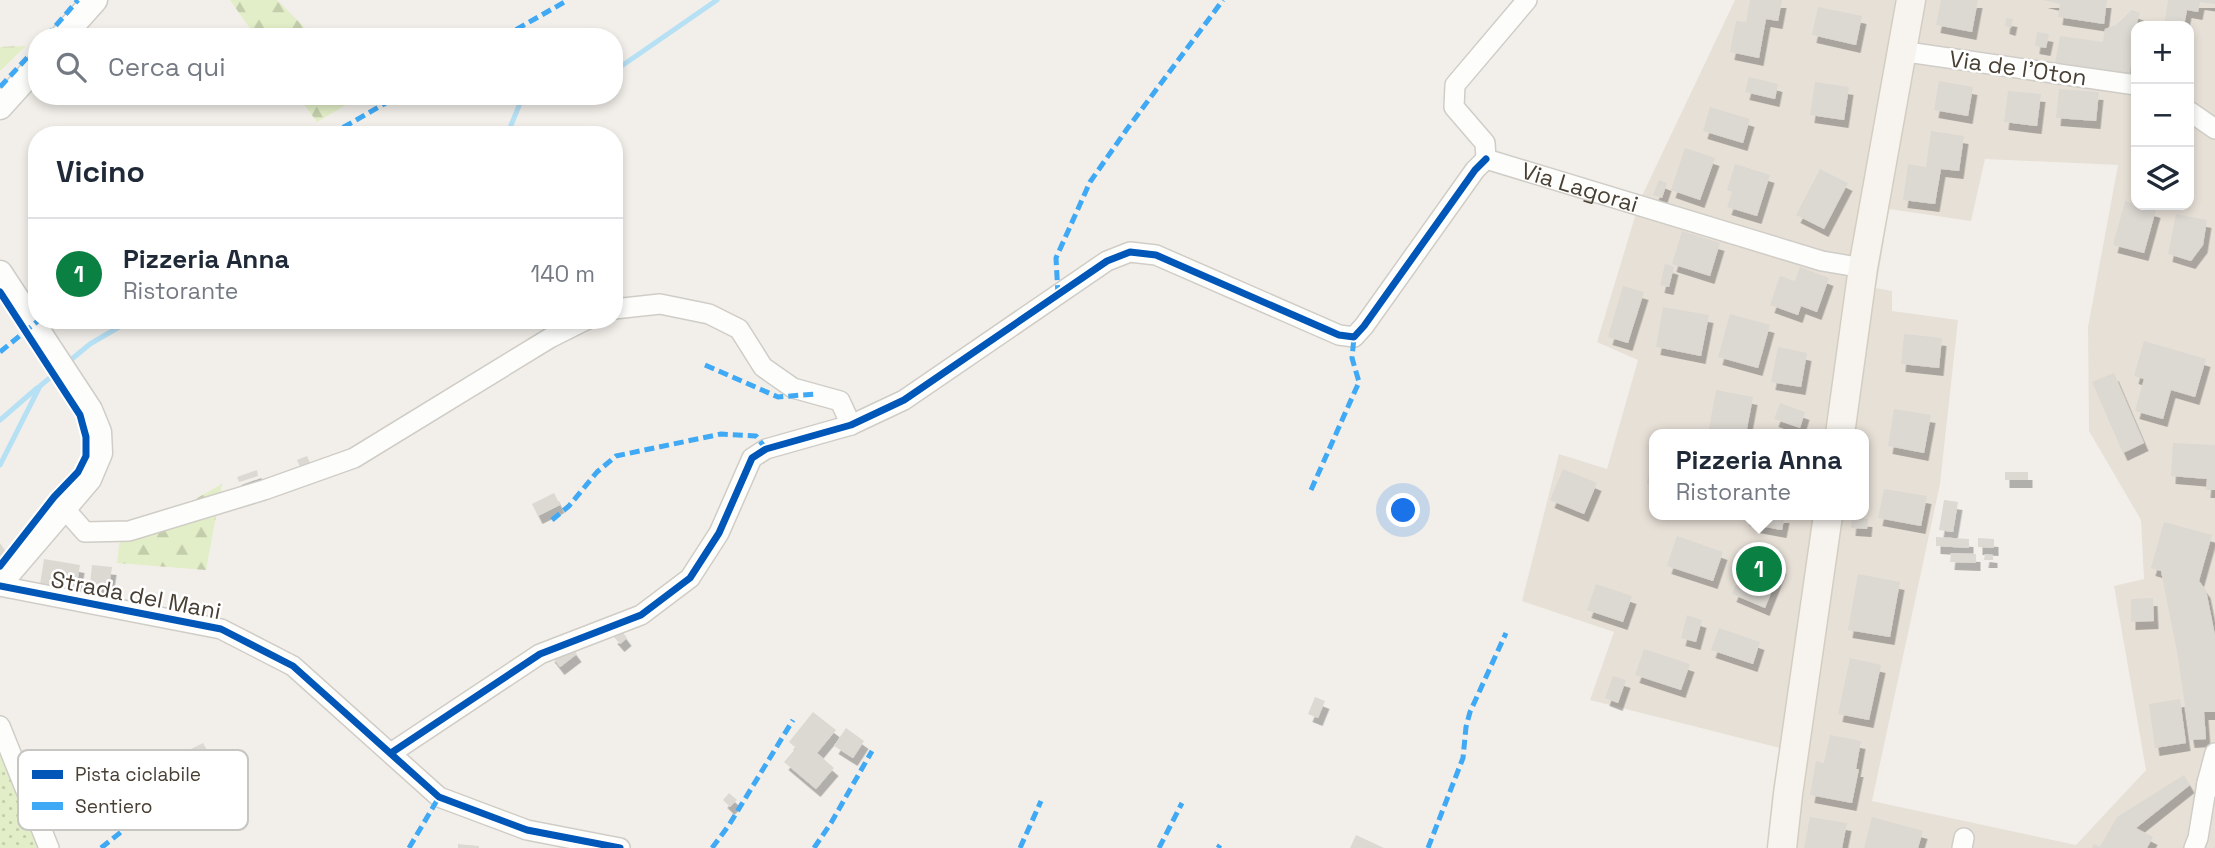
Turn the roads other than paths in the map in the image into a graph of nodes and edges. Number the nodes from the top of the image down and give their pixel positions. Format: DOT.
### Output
graph roads {
  1 [pos="95,0"];
  2 [pos="1527,0"];
  3 [pos="1911,0"];
  4 [pos="70,28"];
  5 [pos="1900,51"];
  6 [pos="28,76"];
  7 [pos="2131,84"];
  8 [pos="0,107"];
  9 [pos="2194,114"];
  10 [pos="2215,129"];
  11 [pos="1486,159"];
  12 [pos="1863,268"];
  13 [pos="0,273"];
  14 [pos="623,308"];
  15 [pos="28,316"];
  16 [pos="37,329"];
  17 [pos="568,329"];
  18 [pos="851,425"];
  19 [pos="1841,429"];
  20 [pos="62,507"];
  21 [pos="1827,520"];
  22 [pos="0,584"];
  23 [pos="0,726"];
  24 [pos="391,753"];
  25 [pos="2215,753"];
  26 [pos="18,771"];
  27 [pos="2211,785"];
  28 [pos="42,830"];
  29 [pos="2215,837"];
  30 [pos="49,848"];
  31 [pos="620,848"];
  32 [pos="1782,848"];
  33 [pos="2193,848"];
  34 [pos="2201,848"];
  1 -- 4 [label="street"];
  2 -- 11 [label="street"];
  3 -- 5 [label="main road"];
  5 -- 7 [label="street, Via de l'Oton"];
  5 -- 12 [label="main road"];
  6 -- 8 [label="street"];
  9 -- 10 [label="street"];
  11 -- 12 [label="street, Via Lagorai"];
  11 -- 18 [label="street"];
  12 -- 19 [label="main road"];
  13 -- 15 [label="street"];
  14 -- 18 [label="street"];
  16 -- 20 [label="street"];
  17 -- 20 [label="street"];
  18 -- 24 [label="street"];
  20 -- 22 [label="street"];
  21 -- 32 [label="main road"];
  22 -- 24 [label="street, Strada del Mani"];
  23 -- 26 [label="street"];
  24 -- 31 [label="street, Strada del Mani"];
  25 -- 27 [label="street"];
  27 -- 33 [label="street"];
  28 -- 30 [label="street"];
  29 -- 34 [label="street"];
}
